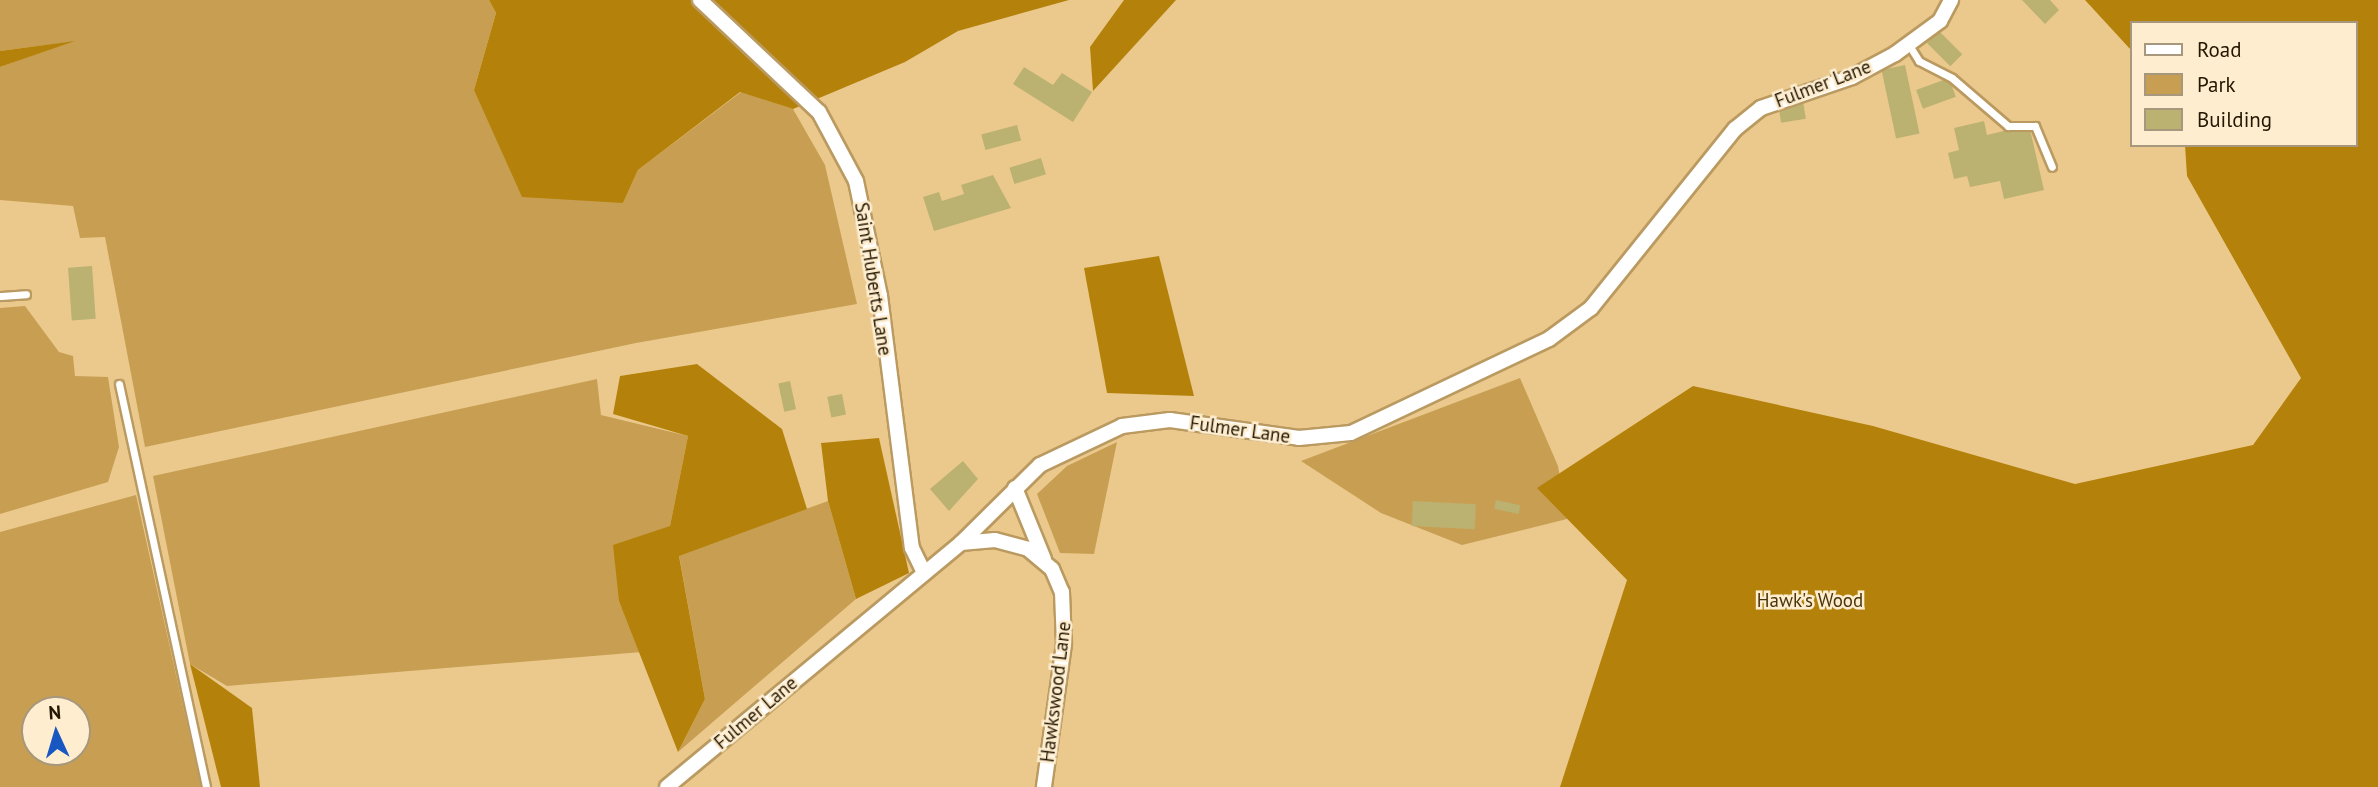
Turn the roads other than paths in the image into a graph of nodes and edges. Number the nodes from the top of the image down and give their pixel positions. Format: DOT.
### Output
graph roads {
  1 [pos="700,0"];
  2 [pos="1951,0"];
  3 [pos="1908,44"];
  4 [pos="2053,167"];
  5 [pos="26,294"];
  6 [pos="0,296"];
  7 [pos="119,384"];
  8 [pos="1015,488"];
  9 [pos="961,542"];
  10 [pos="1045,561"];
  11 [pos="924,573"];
  12 [pos="206,787"];
  13 [pos="667,787"];
  14 [pos="1044,787"];
  1 -- 11 [label="street, Saint Huberts Lane"];
  2 -- 3 [label="street, Fulmer Lane"];
  3 -- 4 [label="lane"];
  3 -- 8 [label="street, Fulmer Lane"];
  5 -- 6 [label="lane"];
  7 -- 12 [label="lane"];
  8 -- 9 [label="street, Fulmer Lane"];
  8 -- 10 [label="street, Hawkswood Lane"];
  9 -- 10 [label="street"];
  9 -- 11 [label="street, Fulmer Lane"];
  10 -- 14 [label="street, Hawkswood Lane"];
  11 -- 13 [label="street, Fulmer Lane"];
}
